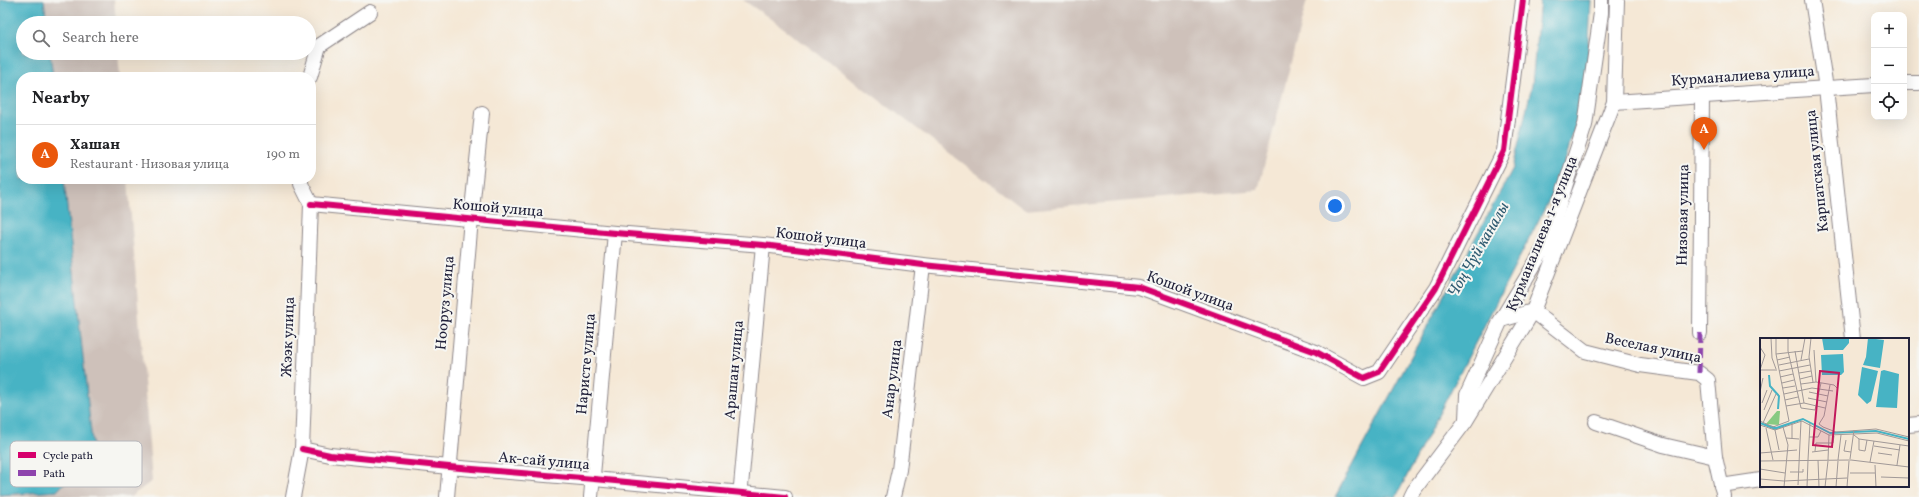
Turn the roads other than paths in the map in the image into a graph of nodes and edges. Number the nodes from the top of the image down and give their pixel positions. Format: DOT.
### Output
graph roads {
  1 [pos="1522,0"];
  2 [pos="1601,0"];
  3 [pos="1617,0"];
  4 [pos="1812,0"];
  5 [pos="370,12"];
  6 [pos="316,56"];
  7 [pos="315,60"];
  8 [pos="311,72"];
  9 [pos="1919,82"];
  10 [pos="1907,84"];
  11 [pos="1871,85"];
  12 [pos="1826,88"];
  13 [pos="1702,96"];
  14 [pos="1614,102"];
  15 [pos="482,113"];
  16 [pos="1584,125"];
  17 [pos="301,184"];
  18 [pos="311,204"];
  19 [pos="470,219"];
  20 [pos="615,233"];
  21 [pos="763,245"];
  22 [pos="923,265"];
  23 [pos="1534,311"];
  24 [pos="1501,320"];
  25 [pos="1700,333"];
  26 [pos="1853,338"];
  27 [pos="1465,422"];
  28 [pos="1596,422"];
  29 [pos="1919,424"];
  30 [pos="1909,425"];
  31 [pos="302,449"];
  32 [pos="1715,457"];
  33 [pos="449,467"];
  34 [pos="594,479"];
  35 [pos="1760,480"];
  36 [pos="1723,492"];
  37 [pos="740,495"];
  38 [pos="293,497"];
  39 [pos="447,497"];
  40 [pos="592,497"];
  41 [pos="785,497"];
  42 [pos="893,497"];
  43 [pos="1410,497"];
  1 -- 22 [label="street, Кошой улица"];
  2 -- 16 [label="street"];
  3 -- 14 [label="street, Курманалиева 1-я улица"];
  4 -- 12 [label="street, Карпатская улица"];
  5 -- 6 [label="street"];
  7 -- 8 [label="street"];
  9 -- 10 [label="street"];
  11 -- 12 [label="street, Курманалиева улица"];
  12 -- 13 [label="street, Курманалиева улица"];
  12 -- 26 [label="street, Карпатская улица"];
  13 -- 14 [label="street, Курманалиева улица"];
  13 -- 25 [label="street, Низовая улица"];
  14 -- 16 [label="street"];
  14 -- 23 [label="street, Курманалиева 1-я улица"];
  15 -- 19 [label="street, Нооруз улица"];
  16 -- 24 [label="street"];
  17 -- 18 [label="street, Жээк улица"];
  18 -- 19 [label="street, Кошой улица"];
  18 -- 31 [label="street, Жээк улица"];
  19 -- 20 [label="street, Кошой улица"];
  19 -- 33 [label="street, Нооруз улица"];
  20 -- 21 [label="street, Кошой улица"];
  20 -- 34 [label="street, Наристе улица"];
  21 -- 22 [label="street, Кошой улица"];
  21 -- 37 [label="street, Арашан улица"];
  22 -- 42 [label="street, Анар улица"];
  23 -- 24 [label="street"];
  23 -- 27 [label="street, Курманалиева 1-я улица"];
  23 -- 32 [label="street, Веселая улица"];
  24 -- 27 [label="street"];
  27 -- 43 [label="street, Курманалиева 1-я улица"];
  28 -- 32 [label="street"];
  29 -- 30 [label="street"];
  31 -- 33 [label="street, Ак-сай улица"];
  31 -- 38 [label="street, Жээк улица"];
  32 -- 36 [label="street, Веселая улица"];
  33 -- 34 [label="street, Ак-сай улица"];
  33 -- 39 [label="street, Нооруз улица"];
  34 -- 37 [label="street, Ак-сай улица"];
  34 -- 40 [label="street, Наристе улица"];
  35 -- 36 [label="street"];
  37 -- 41 [label="street, Ак-сай улица"];
}
